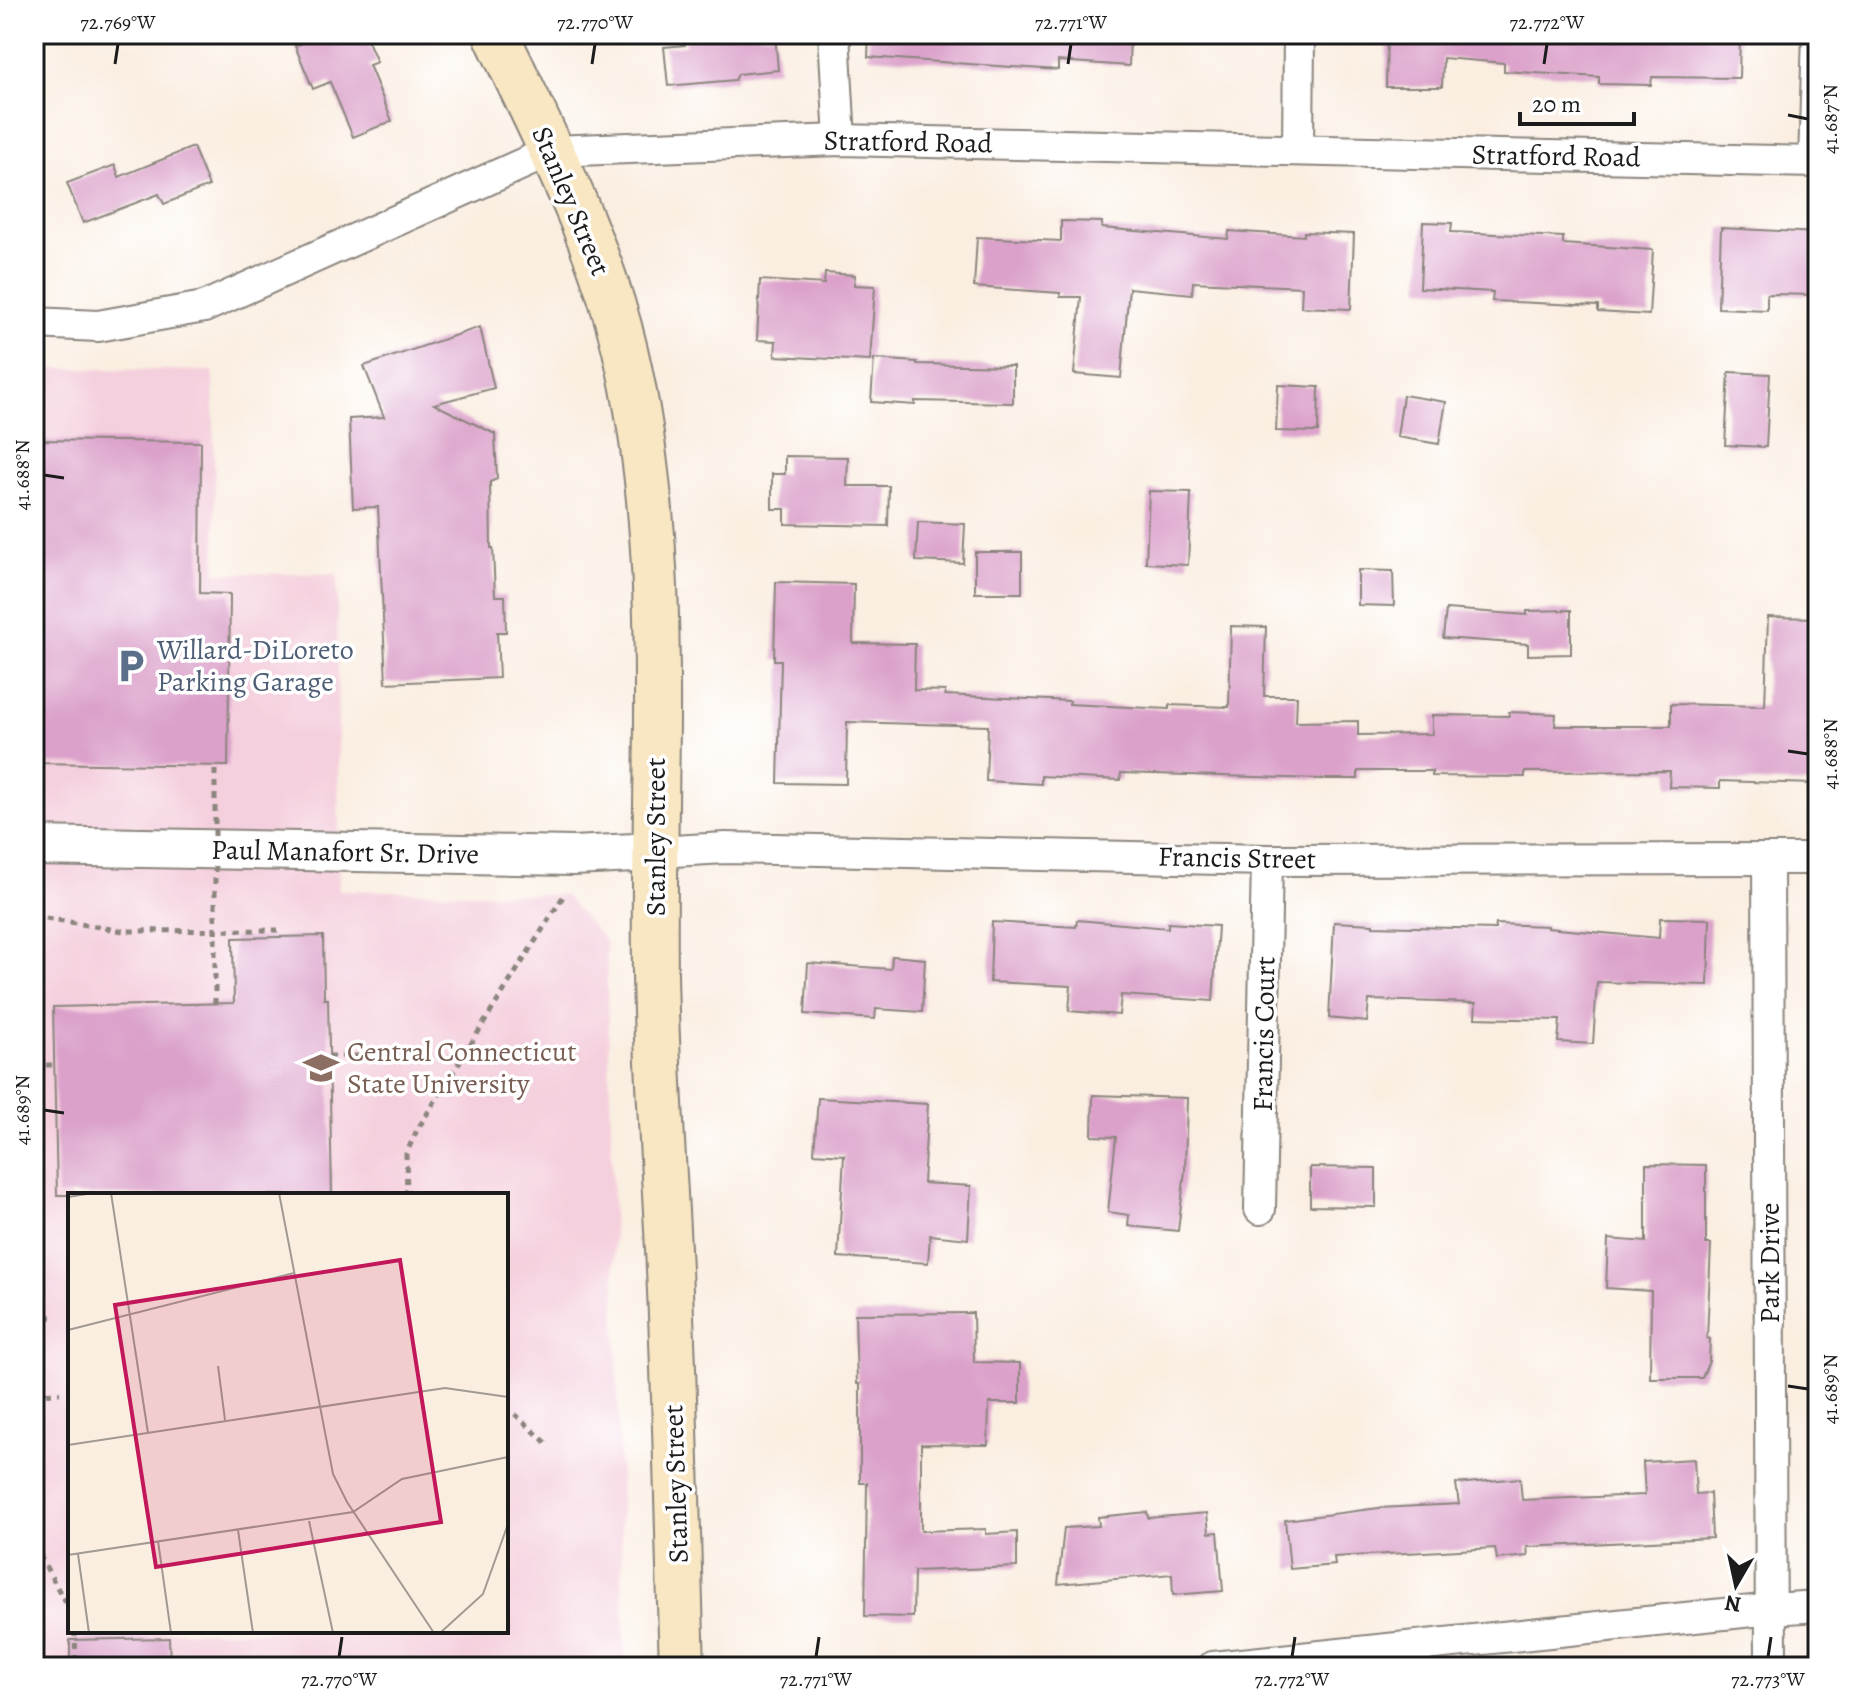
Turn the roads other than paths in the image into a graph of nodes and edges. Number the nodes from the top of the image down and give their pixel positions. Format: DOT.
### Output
graph roads {
  1 [pos="496,34"];
  2 [pos="834,34"];
  3 [pos="1299,34"];
  4 [pos="1818,34"];
  5 [pos="840,140"];
  6 [pos="1298,149"];
  7 [pos="551,151"];
  8 [pos="1816,162"];
  9 [pos="34,323"];
  10 [pos="34,846"];
  11 [pos="655,852"];
  12 [pos="1768,859"];
  13 [pos="1818,859"];
  14 [pos="1267,860"];
  15 [pos="1260,1209"];
  16 [pos="1818,1606"];
  17 [pos="1772,1609"];
  18 [pos="682,1667"];
  19 [pos="1213,1667"];
  20 [pos="1771,1667"];
  1 -- 7 [label="main road, Stanley Street"];
  2 -- 5 [label="street"];
  3 -- 6 [label="street"];
  4 -- 8 [label="street"];
  5 -- 6 [label="street, Stratford Road"];
  5 -- 7 [label="street, Stratford Road"];
  6 -- 8 [label="street, Stratford Road"];
  7 -- 9 [label="street, Stratford Road"];
  7 -- 11 [label="main road, Stanley Street"];
  10 -- 11 [label="street, Paul Manafort Sr. Drive"];
  11 -- 14 [label="street, Francis Street"];
  11 -- 18 [label="main road, Stanley Street"];
  12 -- 13 [label="street, Francis Street"];
  12 -- 14 [label="street, Francis Street"];
  12 -- 17 [label="street, Park Drive"];
  14 -- 15 [label="street, Francis Court"];
  16 -- 17 [label="street"];
  17 -- 19 [label="street"];
  17 -- 20 [label="street, Park Drive"];
}
